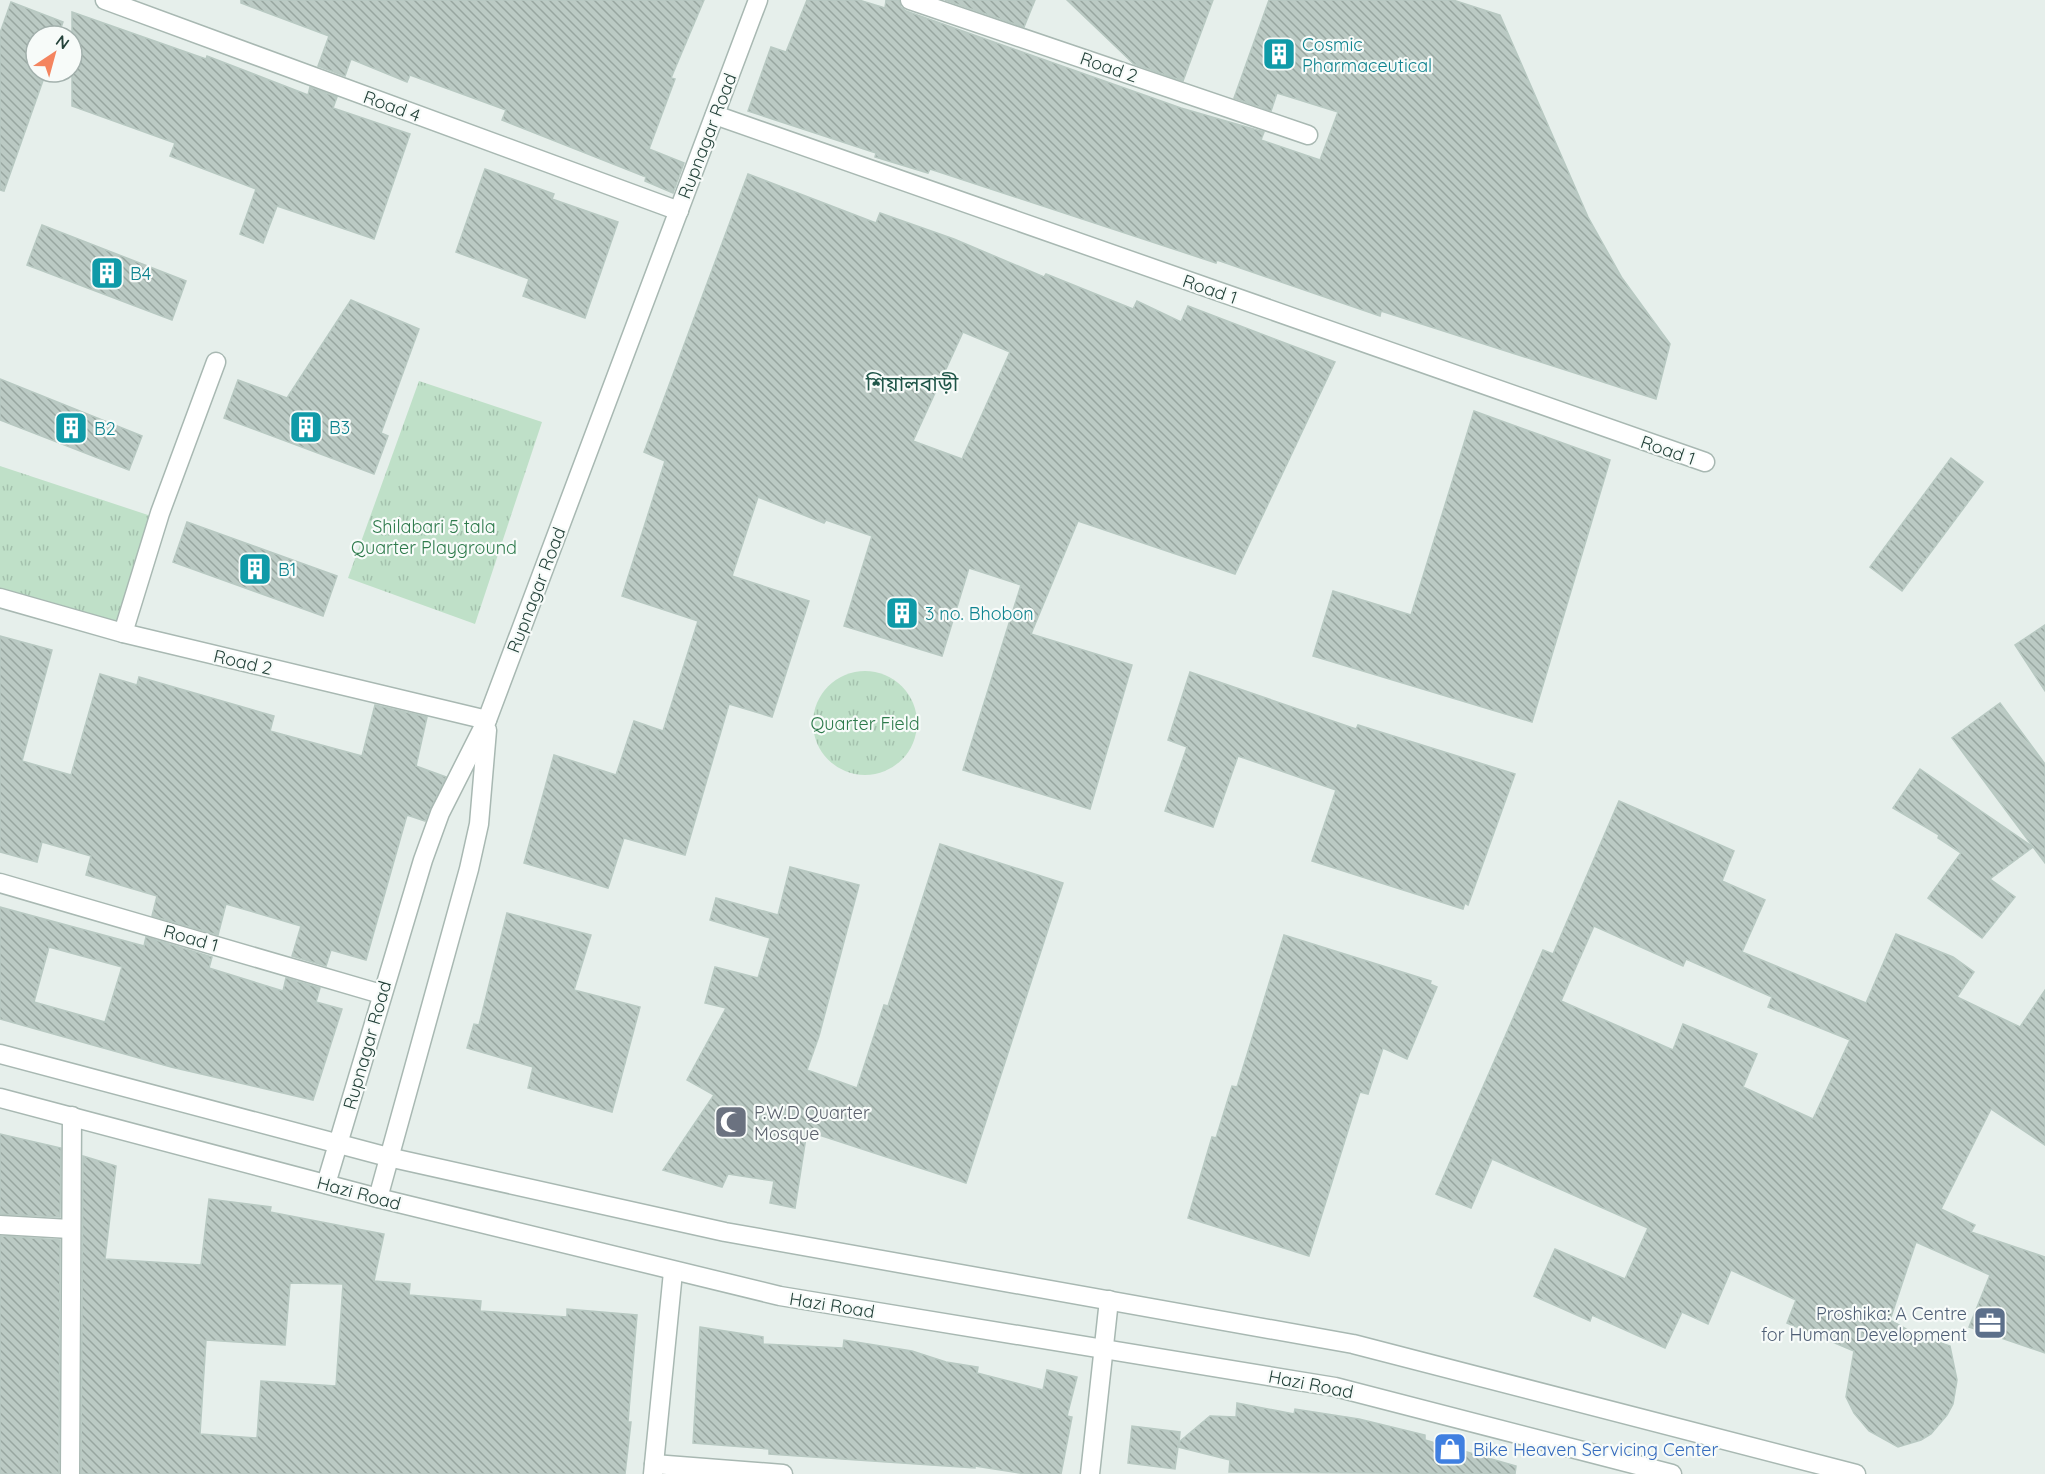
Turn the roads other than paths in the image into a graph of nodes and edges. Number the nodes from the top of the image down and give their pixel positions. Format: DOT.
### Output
graph roads {
  1 [pos="105,0"];
  2 [pos="758,0"];
  3 [pos="910,0"];
  4 [pos="715,115"];
  5 [pos="1308,135"];
  6 [pos="679,211"];
  7 [pos="216,362"];
  8 [pos="1705,462"];
  9 [pos="0,598"];
  10 [pos="123,633"];
  11 [pos="487,720"];
  12 [pos="0,883"];
  13 [pos="381,994"];
  14 [pos="0,1054"];
  15 [pos="0,1098"];
  16 [pos="72,1116"];
  17 [pos="338,1144"];
  18 [pos="388,1157"];
  19 [pos="326,1184"];
  20 [pos="378,1198"];
  21 [pos="0,1226"];
  22 [pos="70,1229"];
  23 [pos="673,1272"];
  24 [pos="1109,1300"];
  25 [pos="1104,1350"];
  26 [pos="653,1469"];
  27 [pos="70,1474"];
  28 [pos="783,1474"];
  29 [pos="1090,1474"];
  30 [pos="1672,1474"];
  31 [pos="1857,1474"];
  1 -- 6 [label="street, Road 4"];
  2 -- 4 [label="street, Rupnagar Road"];
  3 -- 5 [label="street, Road 2"];
  4 -- 6 [label="street, Rupnagar Road"];
  4 -- 8 [label="street, Road 1"];
  6 -- 11 [label="street, Rupnagar Road"];
  7 -- 10 [label="street"];
  9 -- 10 [label="street, Road 2"];
  10 -- 11 [label="street, Road 2"];
  11 -- 13 [label="street, Rupnagar Road"];
  11 -- 18 [label="street"];
  12 -- 13 [label="street, Road 1"];
  13 -- 17 [label="street, Rupnagar Road"];
  14 -- 17 [label="street"];
  15 -- 16 [label="street, Hazi Road"];
  16 -- 19 [label="street, Hazi Road"];
  16 -- 22 [label="street"];
  17 -- 18 [label="street"];
  17 -- 19 [label="street, Rupnagar Road"];
  18 -- 20 [label="street"];
  18 -- 24 [label="street"];
  19 -- 20 [label="street, Hazi Road"];
  20 -- 23 [label="street, Hazi Road"];
  21 -- 22 [label="street"];
  22 -- 27 [label="street"];
  23 -- 25 [label="street, Hazi Road"];
  23 -- 26 [label="street"];
  24 -- 25 [label="street"];
  24 -- 31 [label="street"];
  25 -- 29 [label="street"];
  25 -- 30 [label="street, Hazi Road"];
  26 -- 28 [label="street"];
}
